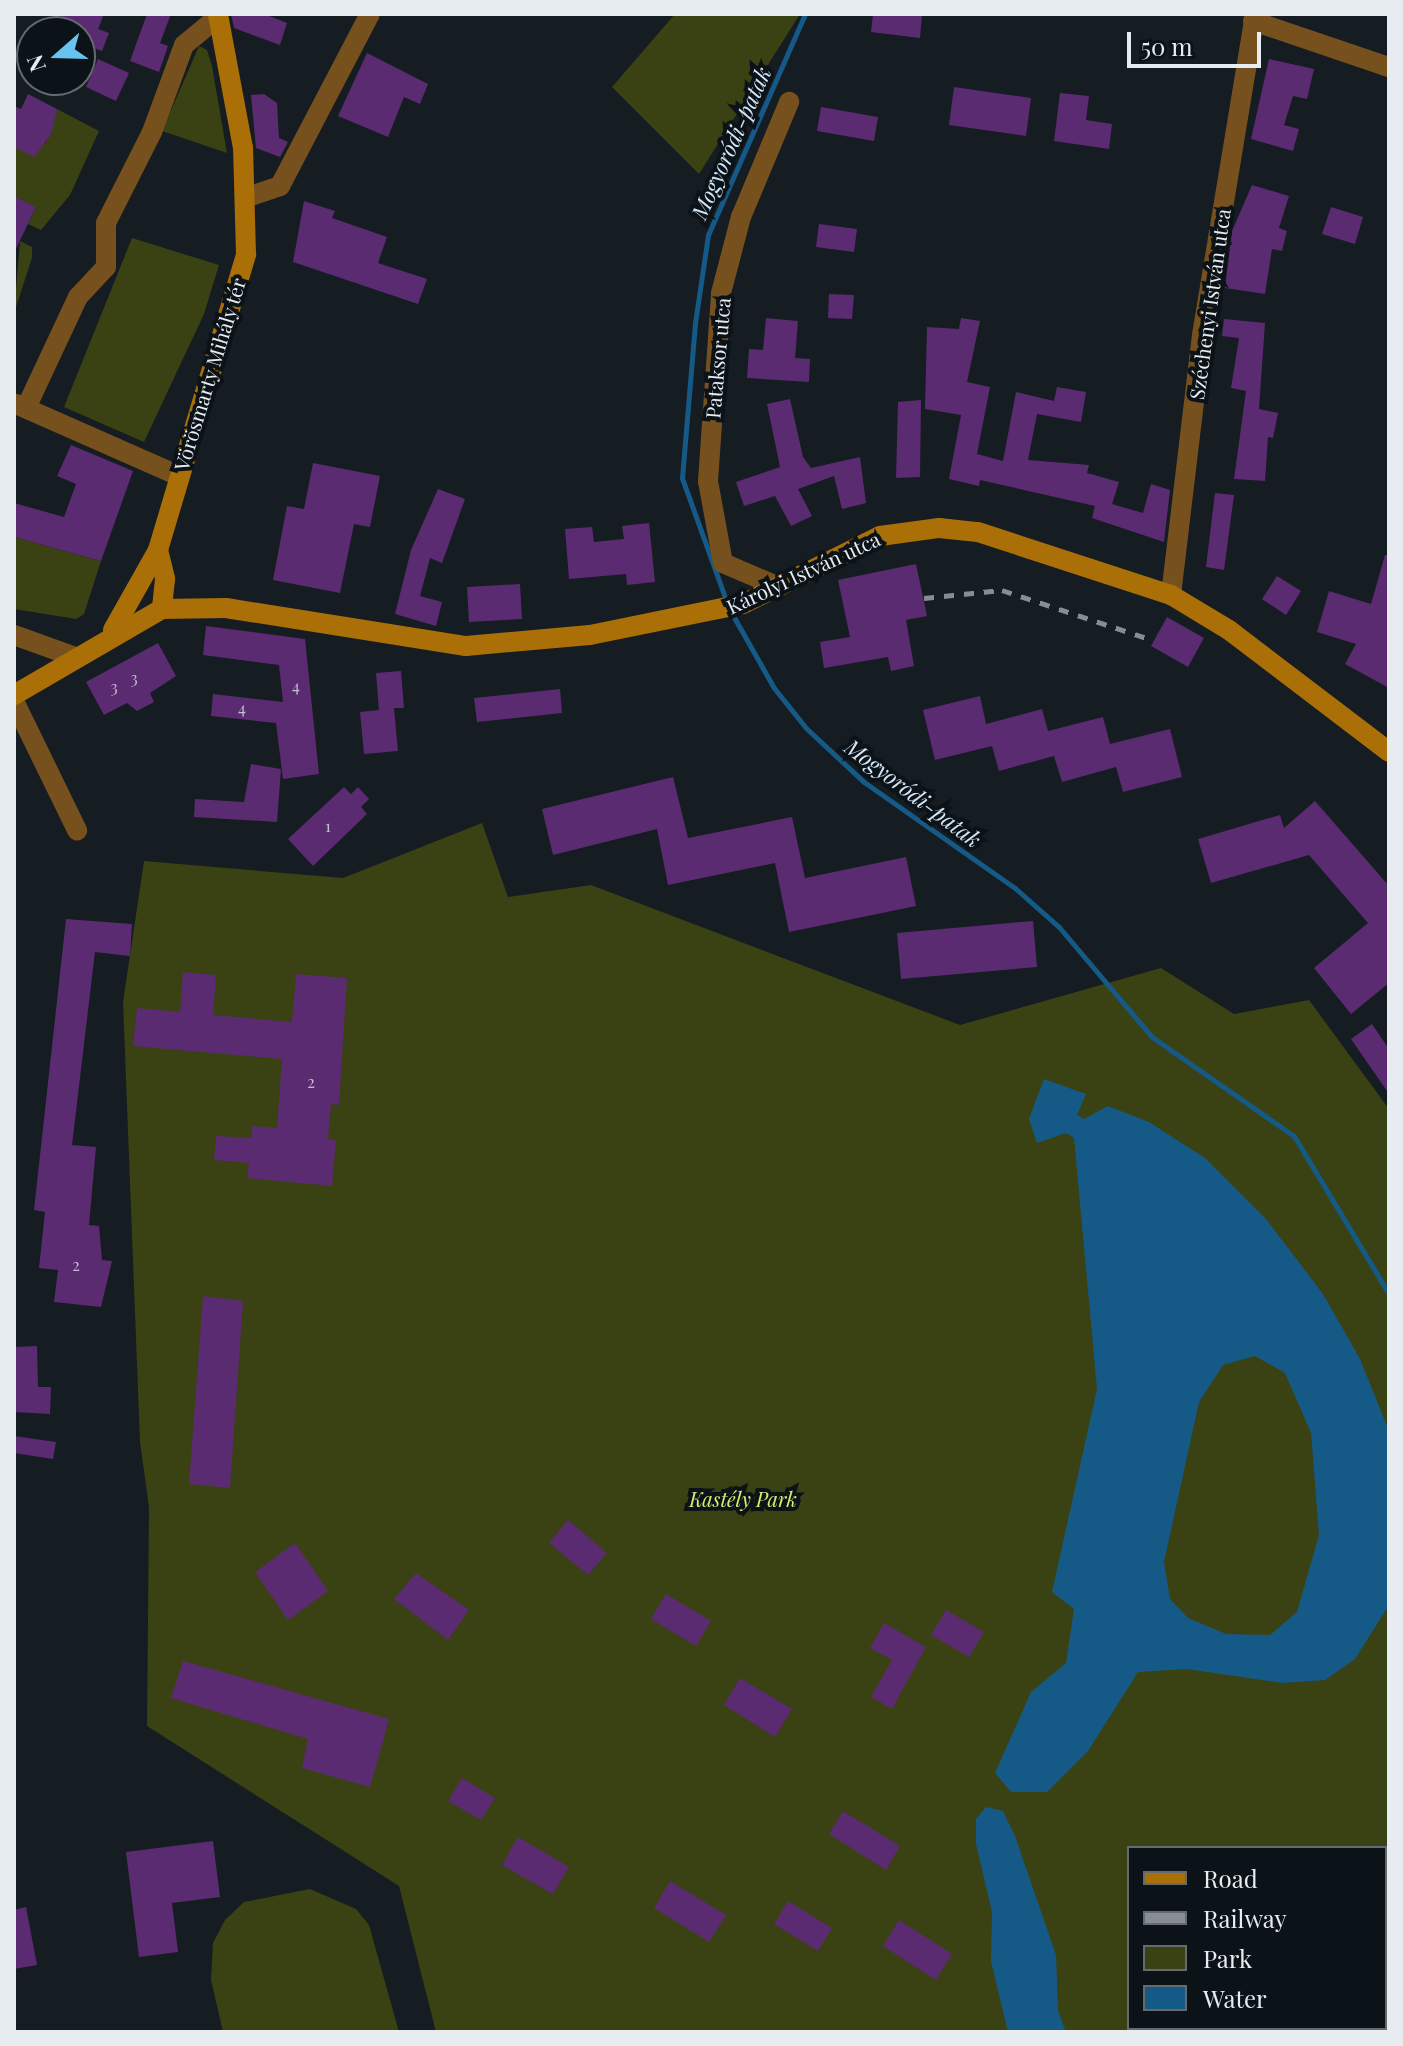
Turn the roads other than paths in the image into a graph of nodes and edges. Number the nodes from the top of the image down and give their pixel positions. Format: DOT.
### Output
graph roads {
  1 [pos="370,14"];
  2 [pos="218,15"];
  3 [pos="1254,18"];
  4 [pos="1389,67"];
  5 [pos="789,102"];
  6 [pos="248,197"];
  7 [pos="20,405"];
  8 [pos="177,475"];
  9 [pos="154,557"];
  10 [pos="165,579"];
  11 [pos="779,587"];
  12 [pos="1171,595"];
  13 [pos="199,606"];
  14 [pos="162,609"];
  15 [pos="111,634"];
  16 [pos="14,635"];
  17 [pos="75,657"];
  18 [pos="14,698"];
  19 [pos="1389,752"];
  20 [pos="77,830"];
  1 -- 6 [label="street"];
  2 -- 6 [label="main road, Vörösmarty Mihály tér"];
  2 -- 7 [label="street"];
  3 -- 4 [label="street"];
  3 -- 12 [label="street, Széchenyi István utca"];
  5 -- 11 [label="street, Pataksor utca"];
  6 -- 8 [label="main road, Vörösmarty Mihály tér"];
  7 -- 8 [label="street"];
  8 -- 9 [label="main road, Vörösmarty Mihály tér"];
  9 -- 10 [label="main road, Vörösmarty Mihály tér"];
  9 -- 14 [label="main road, Vörösmarty Mihály tér"];
  9 -- 15 [label="main road, Vörösmarty Mihály tér"];
  10 -- 13 [label="main road"];
  10 -- 14 [label="main road, Vörösmarty Mihály tér"];
  11 -- 12 [label="main road, Károlyi István utca"];
  11 -- 13 [label="main road, Károlyi István utca"];
  12 -- 19 [label="main road, Károlyi István utca"];
  13 -- 14 [label="main road, Károlyi István utca"];
  14 -- 15 [label="main road"];
  15 -- 17 [label="main road"];
  16 -- 17 [label="street"];
  17 -- 18 [label="main road"];
  18 -- 20 [label="street"];
}
